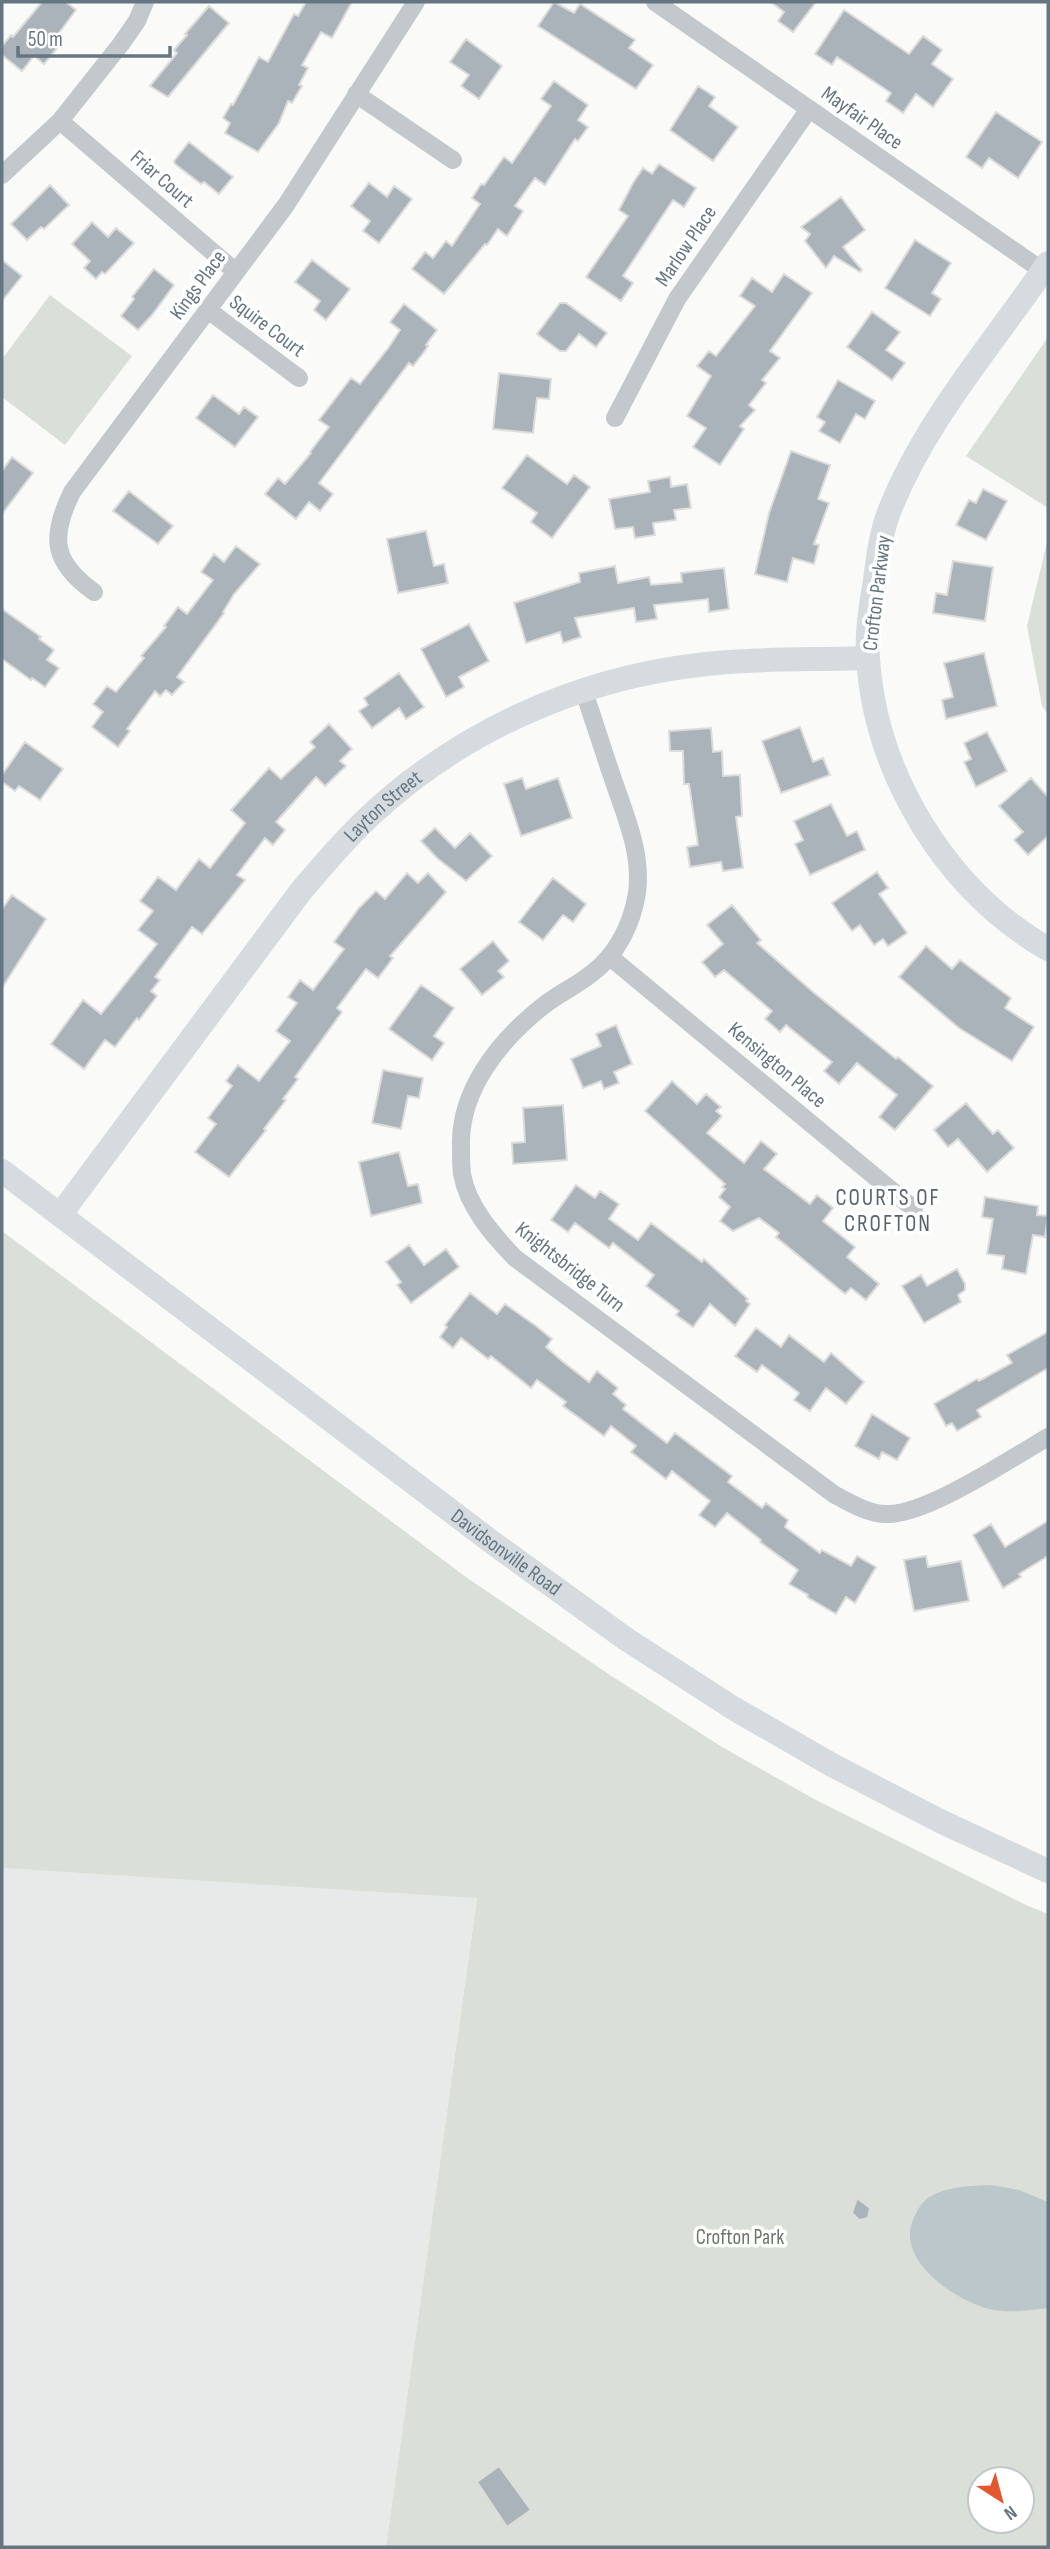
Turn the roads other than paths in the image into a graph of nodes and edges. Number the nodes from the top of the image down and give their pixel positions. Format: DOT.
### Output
graph roads {
  1 [pos="145,2"];
  2 [pos="416,2"];
  3 [pos="655,2"];
  4 [pos="356,94"];
  5 [pos="809,109"];
  6 [pos="60,121"];
  7 [pos="453,160"];
  8 [pos="2,174"];
  9 [pos="1046,267"];
  10 [pos="236,272"];
  11 [pos="208,310"];
  12 [pos="299,378"];
  13 [pos="615,418"];
  14 [pos="94,592"];
  15 [pos="868,658"];
  16 [pos="583,690"];
  17 [pos="1048,949"];
  18 [pos="610,957"];
  19 [pos="2,1171"];
  20 [pos="914,1209"];
  21 [pos="60,1215"];
  22 [pos="1048,1437"];
  23 [pos="1048,1871"];
  1 -- 6 [label="street"];
  2 -- 4 [label="street, Kings Place"];
  3 -- 5 [label="street, Mayfair Place"];
  4 -- 7 [label="street"];
  4 -- 10 [label="street, Kings Place"];
  5 -- 9 [label="street, Mayfair Place"];
  5 -- 13 [label="street, Marlow Place"];
  6 -- 8 [label="street"];
  6 -- 10 [label="street, Friar Court"];
  9 -- 15 [label="street, Crofton Parkway"];
  10 -- 11 [label="street, Kings Place"];
  11 -- 12 [label="street, Squire Court"];
  11 -- 14 [label="street, Kings Place"];
  15 -- 16 [label="street, Layton Street"];
  15 -- 17 [label="street, Crofton Parkway"];
  16 -- 18 [label="street, Knightsbridge Turn"];
  16 -- 21 [label="street, Layton Street"];
  18 -- 20 [label="street, Kensington Place"];
  18 -- 22 [label="street, Knightsbridge Turn"];
  19 -- 21 [label="street, Davidsonville Road"];
  21 -- 23 [label="street, Davidsonville Road"];
}
